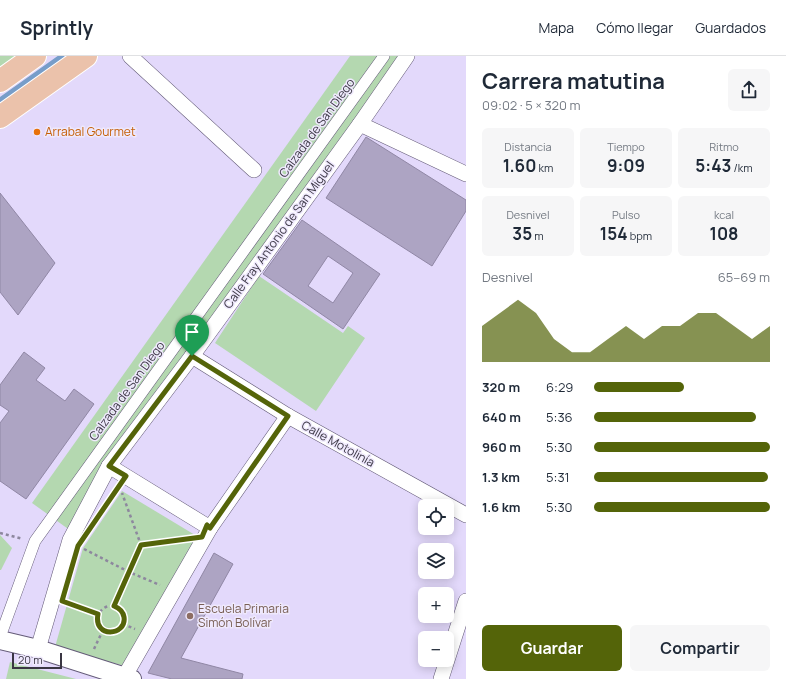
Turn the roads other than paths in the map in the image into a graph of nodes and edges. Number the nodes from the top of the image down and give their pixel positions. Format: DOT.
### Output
graph roads {
  1 [pos="35,56"];
  2 [pos="86,56"];
  3 [pos="130,56"];
  4 [pos="384,56"];
  5 [pos="407,56"];
  6 [pos="0,81"];
  7 [pos="0,117"];
  8 [pos="360,124"];
  9 [pos="254,170"];
  10 [pos="466,174"];
  11 [pos="192,356"];
  12 [pos="288,416"];
  13 [pos="109,466"];
  14 [pos="466,515"];
  15 [pos="209,526"];
  16 [pos="466,601"];
  17 [pos="0,638"];
  18 [pos="38,648"];
  19 [pos="126,678"];
  20 [pos="442,679"];
  1 -- 6 [label="main road"];
  2 -- 7 [label="main road"];
  3 -- 9 [label="street"];
  4 -- 17 [label="street, Calzada de San Diego"];
  5 -- 8 [label="street, Calle Fray Antonio de San Miguel"];
  8 -- 10 [label="street"];
  8 -- 11 [label="street, Calle Fray Antonio de San Miguel"];
  11 -- 12 [label="street, Calle Motolinía"];
  11 -- 13 [label="street, Calle Fray Antonio de San Miguel"];
  12 -- 14 [label="street, Calle Motolinía"];
  12 -- 15 [label="street"];
  13 -- 15 [label="street"];
  13 -- 18 [label="street, Calle Fray Antonio de San Miguel"];
  15 -- 19 [label="street"];
  16 -- 20 [label="street"];
  17 -- 18 [label="street"];
  18 -- 19 [label="street"];
}
